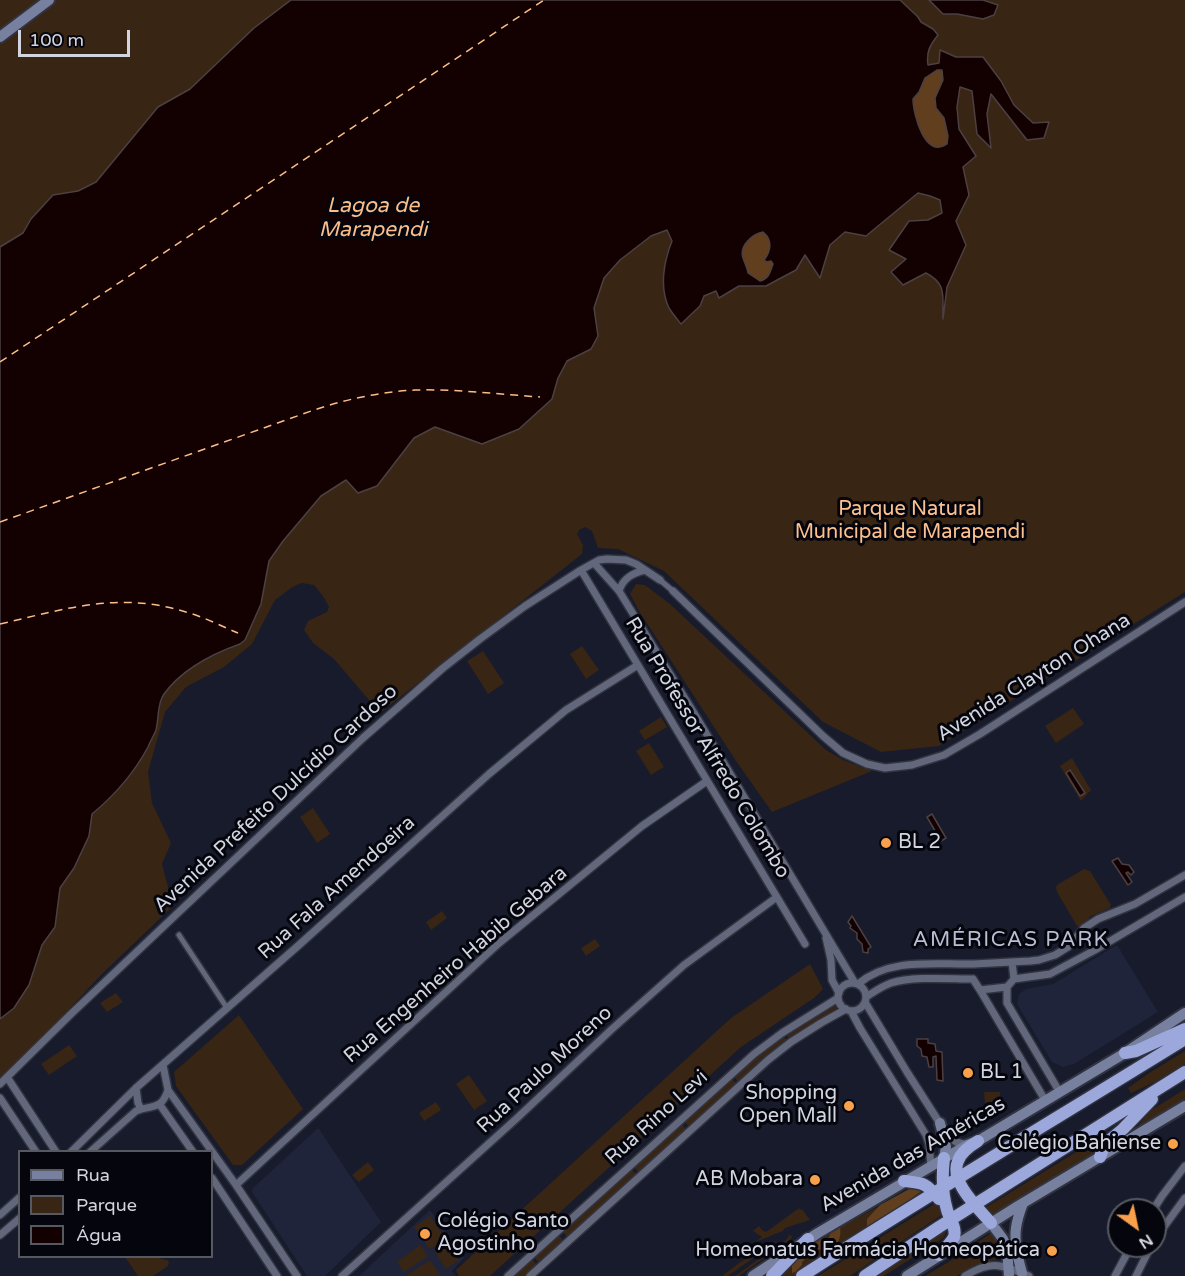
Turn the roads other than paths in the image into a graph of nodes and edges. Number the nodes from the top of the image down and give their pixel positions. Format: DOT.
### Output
graph roads {
  1 [pos="49,0"];
  2 [pos="0,37"];
  3 [pos="594,563"];
  4 [pos="581,570"];
  5 [pos="645,570"];
  6 [pos="660,580"];
  7 [pos="619,591"];
  8 [pos="673,591"];
  9 [pos="1185,603"];
  10 [pos="638,665"];
  11 [pos="707,781"];
  12 [pos="1184,876"];
  13 [pos="777,897"];
  14 [pos="1185,897"];
  15 [pos="824,929"];
  16 [pos="179,935"];
  17 [pos="805,944"];
  18 [pos="1012,962"];
  19 [pos="973,964"];
  20 [pos="973,979"];
  21 [pos="1014,979"];
  22 [pos="856,984"];
  23 [pos="1007,987"];
  24 [pos="980,990"];
  25 [pos="839,995"];
  26 [pos="865,1000"];
  27 [pos="227,1008"];
  28 [pos="849,1010"];
  29 [pos="1185,1013"];
  30 [pos="1185,1029"];
  31 [pos="1185,1039"];
  32 [pos="1125,1053"];
  33 [pos="163,1065"];
  34 [pos="1181,1075"];
  35 [pos="7,1077"];
  36 [pos="0,1084"];
  37 [pos="136,1088"];
  38 [pos="168,1090"];
  39 [pos="1059,1091"];
  40 [pos="0,1098"];
  41 [pos="1045,1100"];
  42 [pos="160,1105"];
  43 [pos="1185,1106"];
  44 [pos="141,1108"];
  45 [pos="940,1123"];
  46 [pos="972,1143"];
  47 [pos="35,1150"];
  48 [pos="56,1150"];
  49 [pos="73,1150"];
  50 [pos="92,1150"];
  51 [pos="192,1150"];
  52 [pos="211,1150"];
  53 [pos="213,1153"];
  54 [pos="1100,1157"];
  55 [pos="944,1158"];
  56 [pos="931,1166"];
  57 [pos="1185,1166"];
  58 [pos="958,1179"];
  59 [pos="213,1180"];
  60 [pos="904,1182"];
  61 [pos="236,1185"];
  62 [pos="939,1191"];
  63 [pos="1161,1198"];
  64 [pos="1185,1198"];
  65 [pos="18,1199"];
  66 [pos="1023,1203"];
  67 [pos="974,1205"];
  68 [pos="0,1215"];
  69 [pos="949,1215"];
  70 [pos="18,1220"];
  71 [pos="991,1223"];
  72 [pos="1167,1223"];
  73 [pos="557,1232"];
  74 [pos="0,1235"];
  75 [pos="808,1239"];
  76 [pos="567,1242"];
  77 [pos="939,1256"];
  78 [pos="1125,1258"];
  79 [pos="1145,1258"];
  80 [pos="1006,1270"];
  81 [pos="1026,1275"];
  82 [pos="277,1276"];
  83 [pos="297,1276"];
  84 [pos="342,1276"];
  85 [pos="508,1276"];
  86 [pos="530,1276"];
  87 [pos="753,1276"];
  88 [pos="772,1276"];
  89 [pos="802,1276"];
  90 [pos="865,1276"];
  91 [pos="907,1276"];
  92 [pos="965,1276"];
  93 [pos="1115,1276"];
  94 [pos="1136,1276"];
  1 -- 2 [label="main road"];
  3 -- 4 [label="street, Avenida Prefeito Dulcídio Cardoso"];
  3 -- 5 [label="street, Avenida Clayton Ohana"];
  3 -- 7 [label="street, Rua Professor Alfredo Colombo"];
  4 -- 10 [label="street, Rua Professor Alfredo Colombo"];
  4 -- 35 [label="street, Avenida Prefeito Dulcídio Cardoso"];
  5 -- 6 [label="street, Avenida Clayton Ohana"];
  5 -- 7 [label="street"];
  6 -- 8 [label="street, Avenida Clayton Ohana"];
  7 -- 15 [label="street, Rua Professor Alfredo Colombo"];
  8 -- 9 [label="street, Avenida Clayton Ohana"];
  10 -- 11 [label="street, Rua Professor Alfredo Colombo"];
  10 -- 27 [label="street, Rua Fala Amendoeira"];
  11 -- 13 [label="street, Rua Professor Alfredo Colombo"];
  11 -- 61 [label="street, Rua Engenheiro Habib Gebara"];
  12 -- 18 [label="street"];
  13 -- 17 [label="street, Rua Professor Alfredo Colombo"];
  13 -- 84 [label="street, Rua Paulo Moreno"];
  14 -- 21 [label="street"];
  15 -- 22 [label="street, Rua Professor Alfredo Colombo"];
  15 -- 25 [label="street, Rua Professor Alfredo Colombo"];
  16 -- 27 [label="street"];
  18 -- 19 [label="street"];
  18 -- 21 [label="street"];
  19 -- 20 [label="street"];
  19 -- 22 [label="street"];
  20 -- 24 [label="street"];
  20 -- 26 [label="street"];
  21 -- 23 [label="street"];
  22 -- 25 [label="street"];
  22 -- 26 [label="street"];
  23 -- 24 [label="street"];
  23 -- 39 [label="street"];
  24 -- 41 [label="street"];
  25 -- 28 [label="street"];
  25 -- 73 [label="street, Rua Rino Levi"];
  26 -- 28 [label="street"];
  26 -- 45 [label="street"];
  27 -- 33 [label="street, Rua Fala Amendoeira"];
  28 -- 56 [label="street"];
  28 -- 76 [label="street, Rua Rino Levi"];
  29 -- 32 [label="main road, Avenida das Américas"];
  30 -- 32 [label="highway"];
  31 -- 58 [label="highway"];
  32 -- 39 [label="main road, Avenida das Américas"];
  33 -- 37 [label="street, Rua Fala Amendoeira"];
  33 -- 38 [label="street"];
  34 -- 54 [label="highway"];
  34 -- 67 [label="highway"];
  35 -- 36 [label="street, Avenida Prefeito Dulcídio Cardoso"];
  35 -- 48 [label="street"];
  37 -- 44 [label="street"];
  37 -- 49 [label="street, Rua Fala Amendoeira"];
  38 -- 42 [label="street"];
  38 -- 52 [label="street"];
  39 -- 41 [label="main road, Avenida das Américas"];
  40 -- 47 [label="street"];
  41 -- 46 [label="main road, Avenida das Américas"];
  42 -- 44 [label="street"];
  42 -- 51 [label="street"];
  43 -- 54 [label="main road"];
  44 -- 50 [label="street"];
  45 -- 46 [label="street"];
  45 -- 55 [label="main road"];
  46 -- 55 [label="main road, Avenida das Américas"];
  46 -- 58 [label="highway"];
  53 -- 61 [label="street"];
  54 -- 66 [label="main road"];
  55 -- 56 [label="main road, Avenida das Américas"];
  55 -- 62 [label="highway"];
  56 -- 60 [label="main road, Avenida das Américas"];
  57 -- 63 [label="street"];
  58 -- 62 [label="highway"];
  58 -- 67 [label="highway"];
  59 -- 82 [label="street"];
  60 -- 62 [label="highway"];
  60 -- 75 [label="main road, Avenida das Américas"];
  61 -- 83 [label="street"];
  62 -- 69 [label="highway"];
  62 -- 89 [label="highway"];
  64 -- 72 [label="street"];
  65 -- 68 [label="street"];
  66 -- 71 [label="main road"];
  66 -- 81 [label="main road"];
  67 -- 69 [label="highway"];
  67 -- 71 [label="highway"];
  69 -- 77 [label="highway"];
  69 -- 90 [label="highway"];
  70 -- 74 [label="street"];
  71 -- 77 [label="main road"];
  71 -- 80 [label="main road"];
  73 -- 76 [label="street"];
  73 -- 85 [label="street, Rua Rino Levi"];
  75 -- 87 [label="main road, Avenida das Américas"];
  75 -- 88 [label="highway"];
  76 -- 86 [label="street, Rua Rino Levi"];
  77 -- 91 [label="main road"];
  78 -- 93 [label="street"];
  79 -- 94 [label="street"];
  80 -- 81 [label="street"];
  80 -- 92 [label="street"];
}
